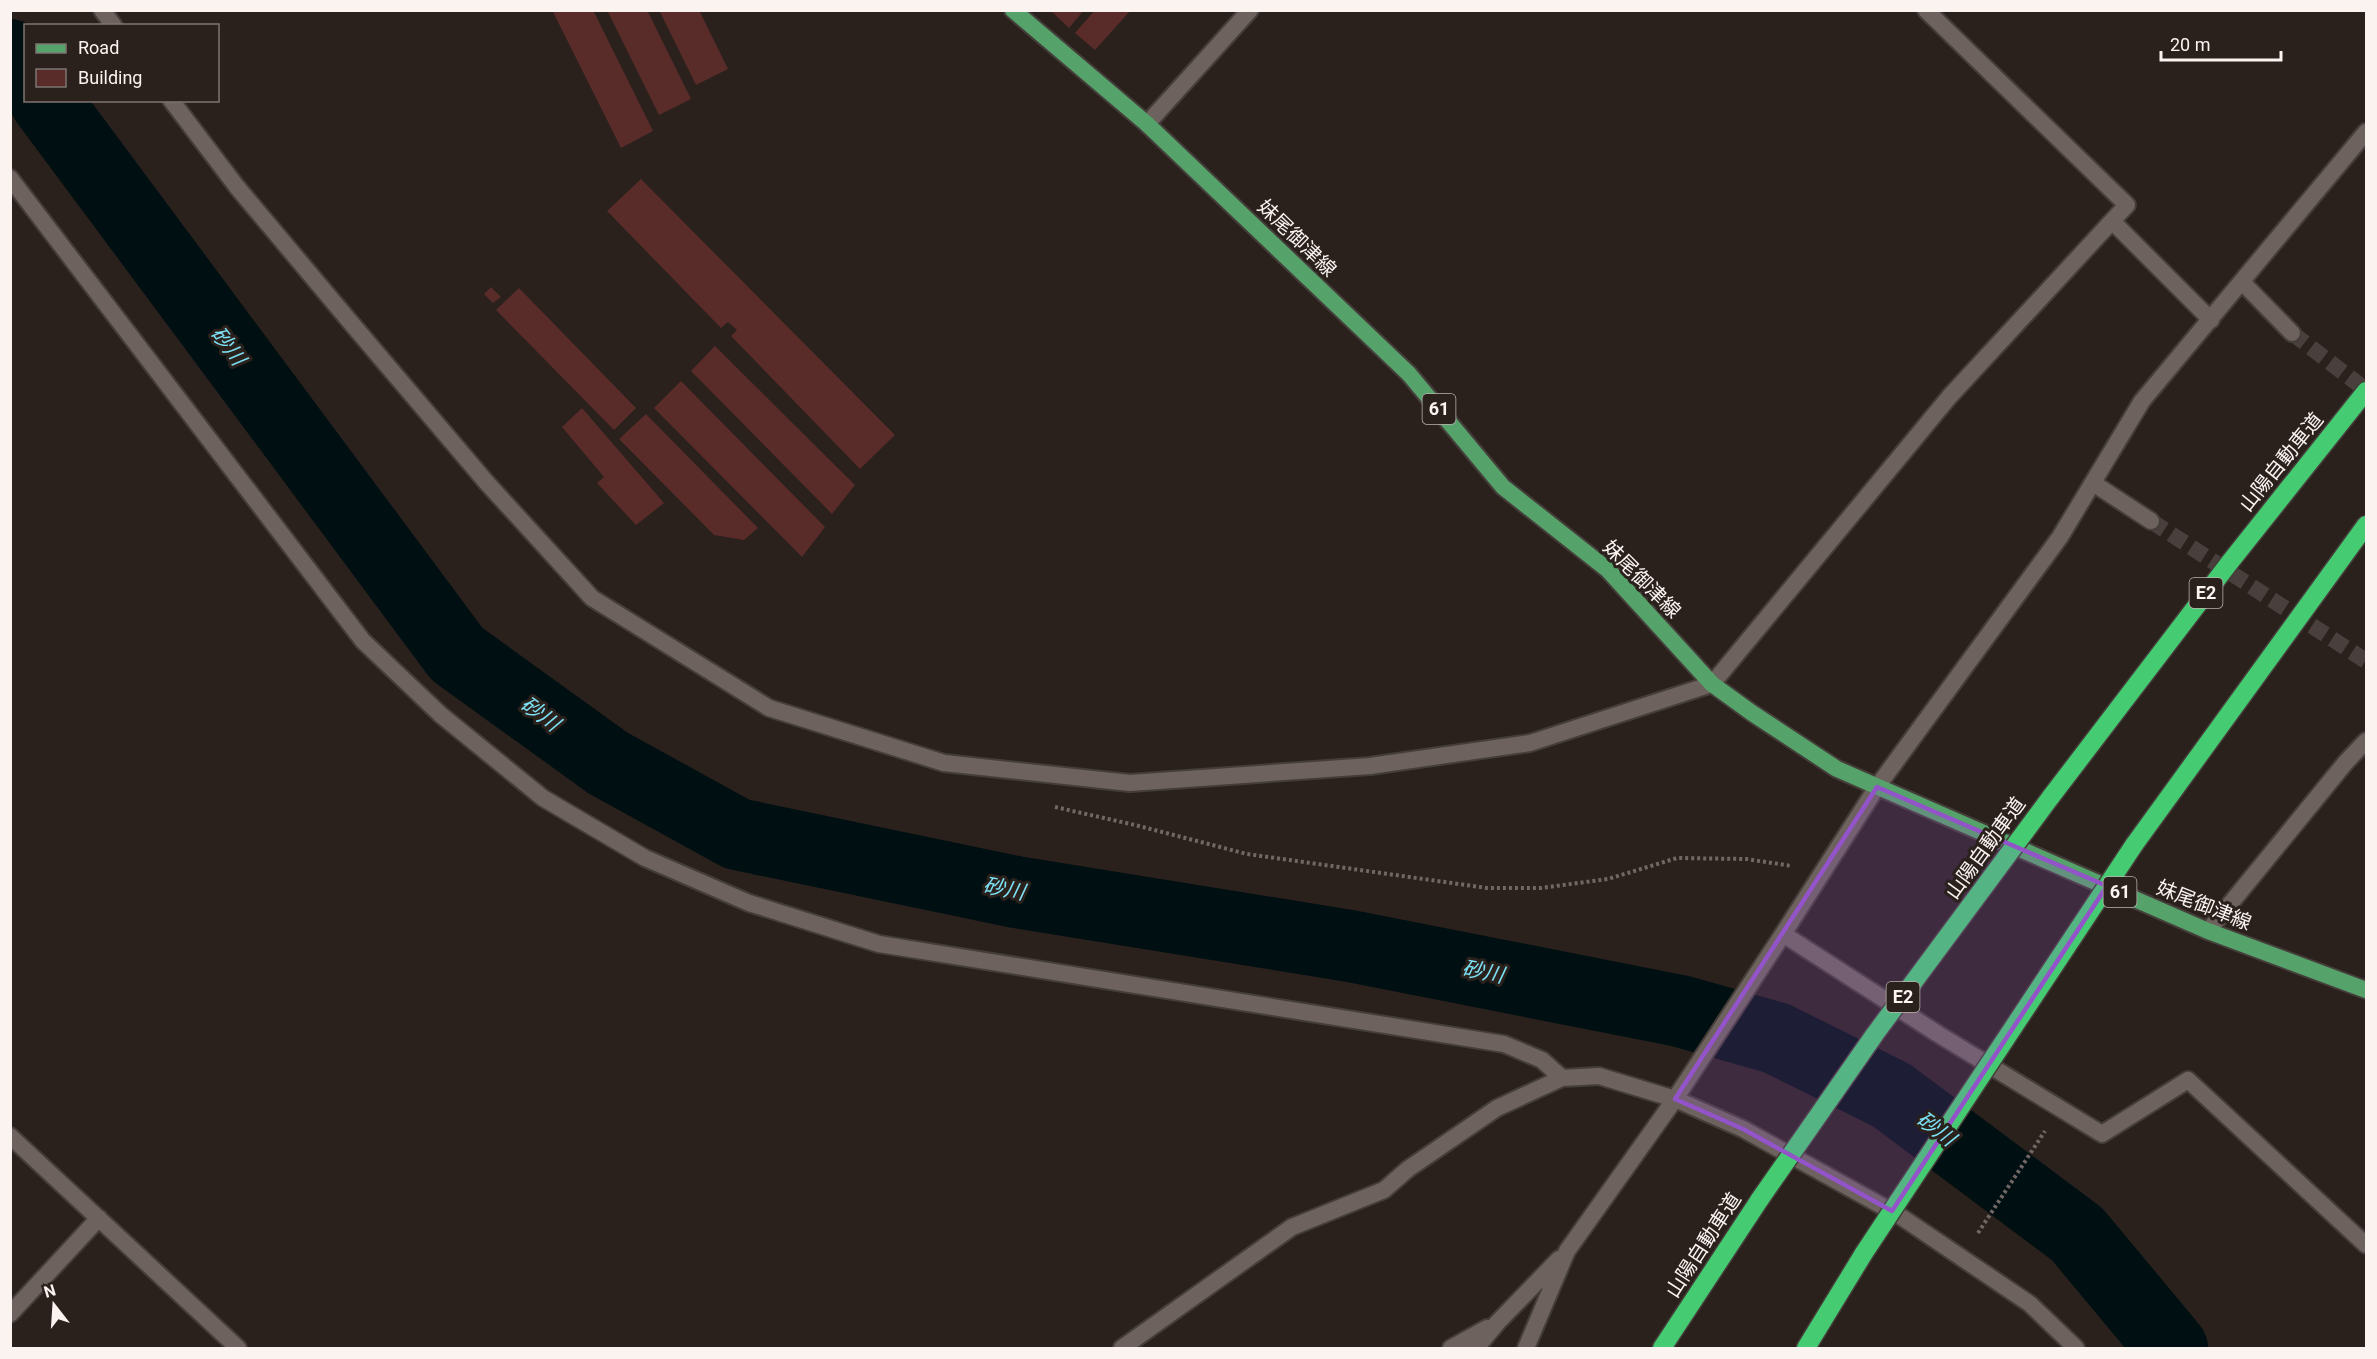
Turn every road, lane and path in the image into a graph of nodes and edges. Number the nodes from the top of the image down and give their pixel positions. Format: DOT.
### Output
graph roads {
  1 [pos="102,10"];
  2 [pos="1013,10"];
  3 [pos="1250,10"];
  4 [pos="1926,10"];
  5 [pos="112,24"];
  6 [pos="173,102"];
  7 [pos="1147,124"];
  8 [pos="2367,132"];
  9 [pos="10,178"];
  10 [pos="2112,221"];
  11 [pos="2242,282"];
  12 [pos="2211,320"];
  13 [pos="2292,333"];
  14 [pos="2367,391"];
  15 [pos="2093,483"];
  16 [pos="2151,521"];
  17 [pos="2367,525"];
  18 [pos="1712,684"];
  19 [pos="2367,741"];
  20 [pos="1877,787"];
  21 [pos="1044,804"];
  22 [pos="1823,871"];
  23 [pos="2208,931"];
  24 [pos="1783,934"];
  25 [pos="2367,990"];
  26 [pos="1562,1078"];
  27 [pos="1675,1099"];
  28 [pos="2060,1108"];
  29 [pos="10,1136"];
  30 [pos="99,1218"];
  31 [pos="2367,1245"];
  32 [pos="1567,1251"];
  33 [pos="1962,1258"];
  34 [pos="10,1314"];
  35 [pos="1498,1322"];
  36 [pos="238,1348"];
  37 [pos="1122,1348"];
  38 [pos="1451,1348"];
  39 [pos="1476,1348"];
  40 [pos="1526,1348"];
  41 [pos="1662,1348"];
  42 [pos="1806,1348"];
  43 [pos="2076,1348"];
  1 -- 5 [label="street"];
  2 -- 7 [label="main road, 妹尾御津線 / 61"];
  3 -- 7 [label="street"];
  4 -- 10 [label="street"];
  6 -- 18 [label="street"];
  7 -- 18 [label="main road, 妹尾御津線 / 61"];
  8 -- 11 [label="street"];
  9 -- 26 [label="street"];
  10 -- 12 [label="street"];
  10 -- 18 [label="street"];
  11 -- 12 [label="street"];
  11 -- 13 [label="street"];
  12 -- 15 [label="street"];
  14 -- 41 [label="highway, 山陽自動車道 / E2, bridge"];
  15 -- 16 [label="street"];
  15 -- 20 [label="street"];
  17 -- 42 [label="highway, bridge"];
  18 -- 20 [label="main road, 妹尾御津線 / 61"];
  19 -- 23 [label="street"];
  20 -- 22 [label="street"];
  20 -- 23 [label="main road, 妹尾御津線 / 61"];
  21 -- 22 [label="path"];
  22 -- 24 [label="street"];
  23 -- 25 [label="main road, 妹尾御津線 / 61"];
  24 -- 27 [label="street"];
  24 -- 28 [label="street"];
  26 -- 27 [label="street"];
  26 -- 37 [label="street"];
  27 -- 32 [label="street"];
  27 -- 33 [label="street"];
  28 -- 31 [label="street"];
  28 -- 33 [label="path"];
  29 -- 30 [label="street"];
  30 -- 34 [label="street"];
  30 -- 36 [label="street"];
  32 -- 35 [label="street"];
  32 -- 40 [label="street"];
  33 -- 43 [label="street"];
  35 -- 38 [label="street"];
  35 -- 39 [label="street"];
}
